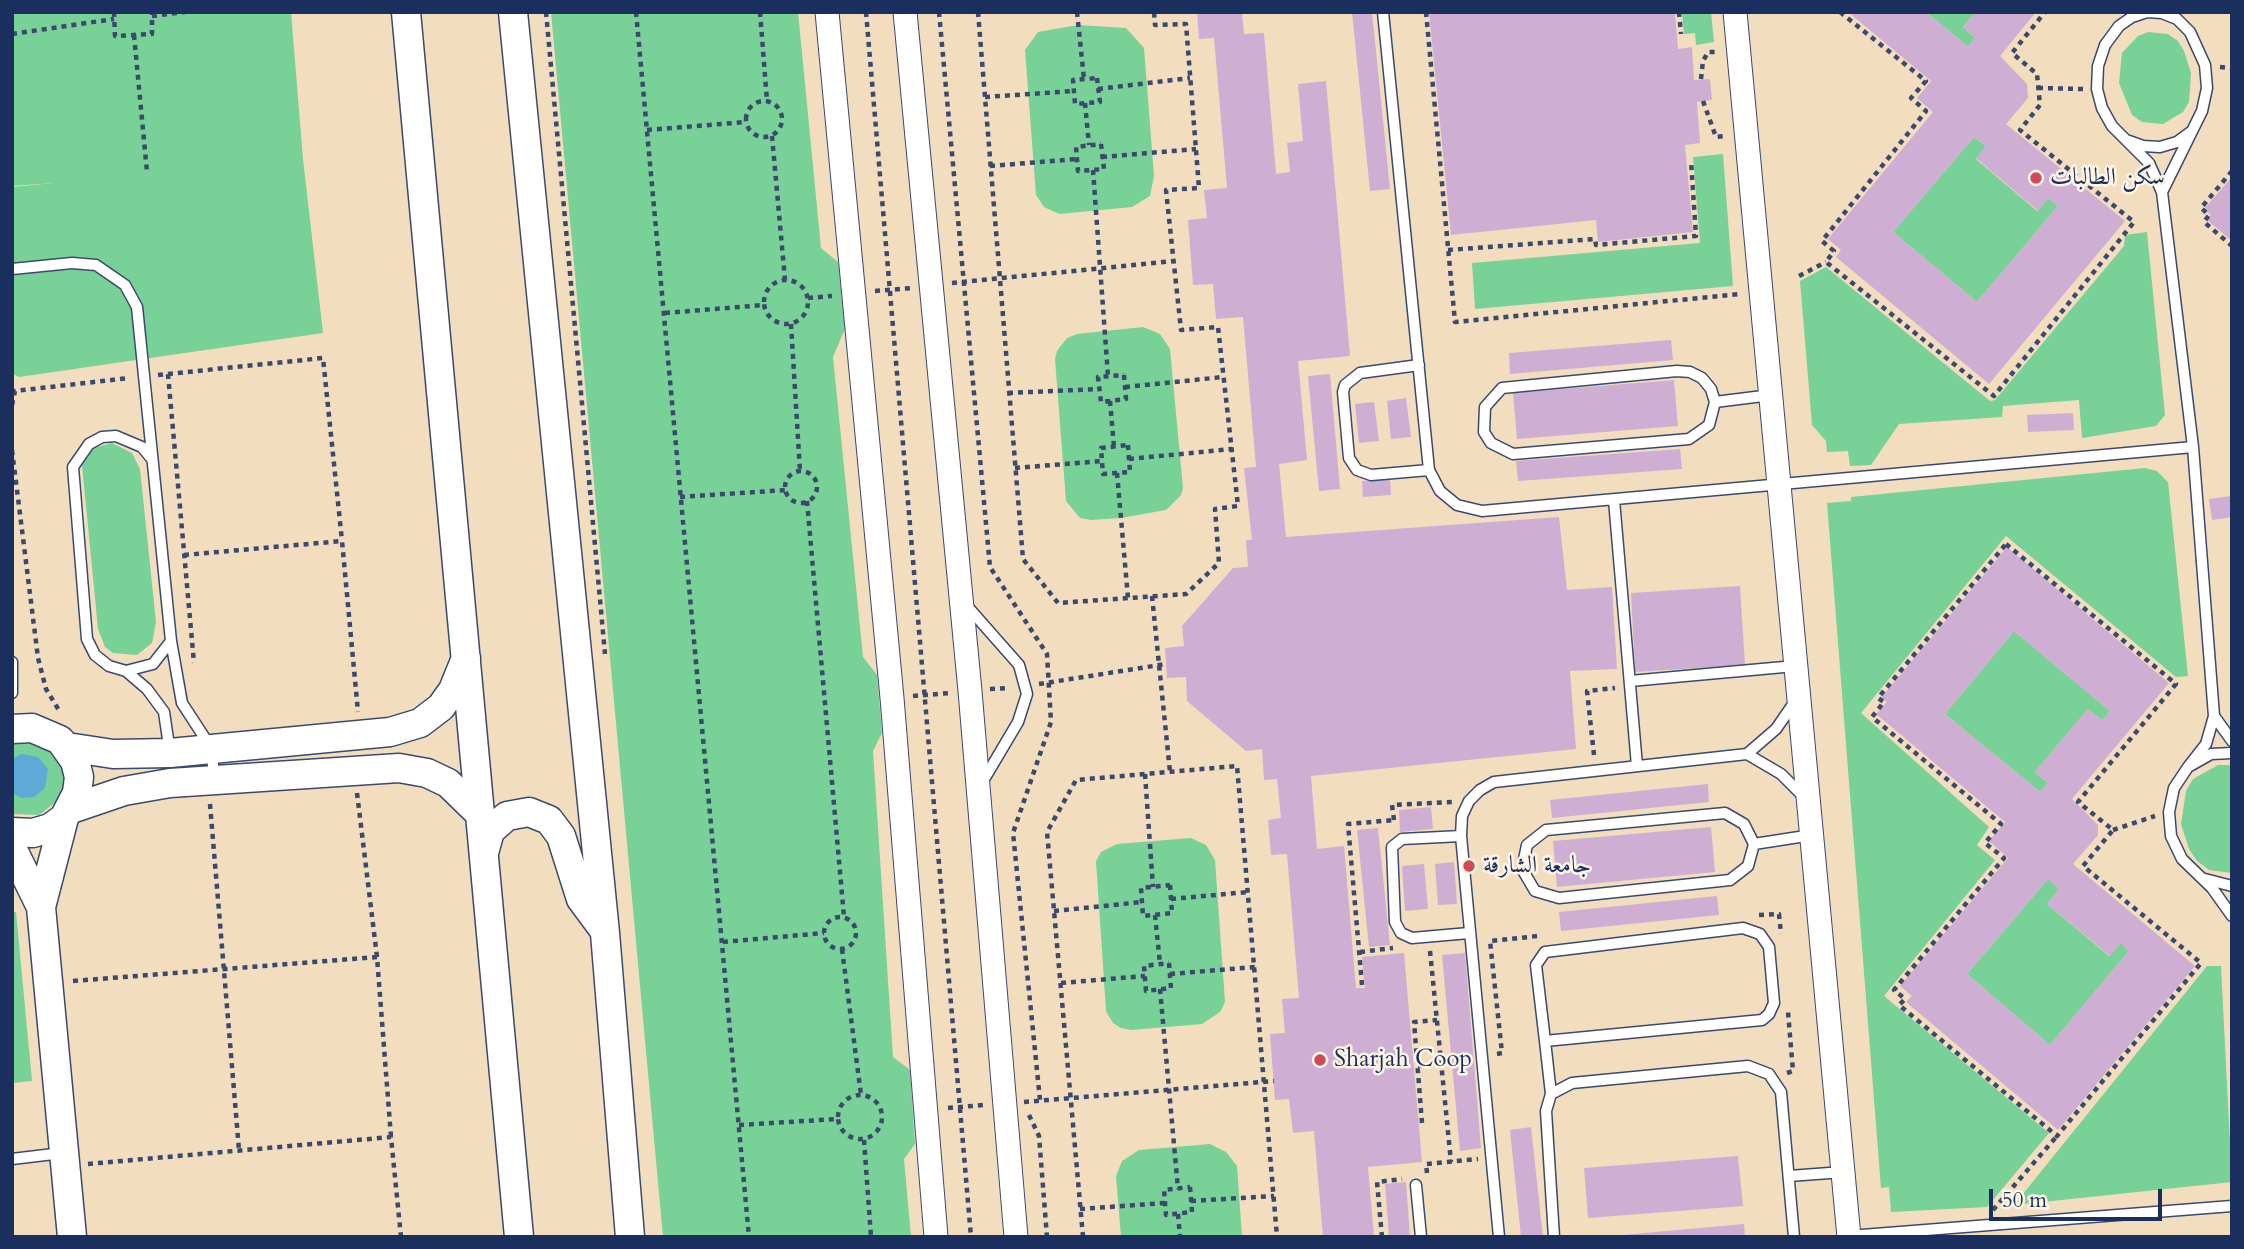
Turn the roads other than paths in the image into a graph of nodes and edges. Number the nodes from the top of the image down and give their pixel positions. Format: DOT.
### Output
graph roads {
  1 [pos="406,12"];
  2 [pos="513,12"];
  3 [pos="827,12"];
  4 [pos="905,12"];
  5 [pos="1383,12"];
  6 [pos="1735,12"];
  7 [pos="2127,12"];
  8 [pos="2173,16"];
  9 [pos="2119,26"];
  10 [pos="2192,131"];
  11 [pos="2126,140"];
  12 [pos="2162,192"];
  13 [pos="12,269"];
  14 [pos="1419,365"];
  15 [pos="1772,395"];
  16 [pos="1715,402"];
  17 [pos="2193,447"];
  18 [pos="151,458"];
  19 [pos="1429,470"];
  20 [pos="1778,483"];
  21 [pos="1614,499"];
  22 [pos="962,600"];
  23 [pos="171,641"];
  24 [pos="467,656"];
  25 [pos="12,662"];
  26 [pos="1795,666"];
  27 [pos="126,671"];
  28 [pos="1630,684"];
  29 [pos="12,693"];
  30 [pos="1797,697"];
  31 [pos="2214,716"];
  32 [pos="12,729"];
  33 [pos="301,741"];
  34 [pos="2232,741"];
  35 [pos="67,747"];
  36 [pos="212,751"];
  37 [pos="2232,753"];
  38 [pos="1747,754"];
  39 [pos="1637,766"];
  40 [pos="2188,767"];
  41 [pos="170,768"];
  42 [pos="304,775"];
  43 [pos="212,789"];
  44 [pos="979,790"];
  45 [pos="1809,803"];
  46 [pos="67,813"];
  47 [pos="481,815"];
  48 [pos="12,832"];
  49 [pos="1812,835"];
  50 [pos="1461,836"];
  51 [pos="1754,844"];
  52 [pos="12,848"];
  53 [pos="484,853"];
  54 [pos="2200,876"];
  55 [pos="2232,886"];
  56 [pos="41,907"];
  57 [pos="2232,916"];
  58 [pos="605,933"];
  59 [pos="1469,933"];
  60 [pos="1545,1041"];
  61 [pos="1551,1094"];
  62 [pos="72,1159"];
  63 [pos="12,1160"];
  64 [pos="1843,1172"];
  65 [pos="1789,1176"];
  66 [pos="1416,1185"];
  67 [pos="2232,1206"];
  68 [pos="1849,1236"];
  69 [pos="72,1237"];
  70 [pos="519,1237"];
  71 [pos="629,1237"];
  72 [pos="936,1237"];
  73 [pos="1016,1237"];
  74 [pos="1421,1237"];
  75 [pos="1499,1237"];
  76 [pos="1554,1237"];
  77 [pos="1794,1237"];
  1 -- 24 [label="street"];
  2 -- 58 [label="street"];
  3 -- 72 [label="street"];
  4 -- 22 [label="street"];
  5 -- 14 [label="lane"];
  6 -- 15 [label="street"];
  7 -- 9 [label="lane"];
  8 -- 9 [label="lane"];
  8 -- 10 [label="lane"];
  9 -- 11 [label="lane"];
  10 -- 11 [label="lane"];
  10 -- 12 [label="lane"];
  11 -- 12 [label="lane"];
  12 -- 17 [label="lane"];
  13 -- 18 [label="lane"];
  14 -- 19 [label="lane"];
  14 -- 19 [label="lane"];
  15 -- 16 [label="lane"];
  15 -- 20 [label="street"];
  16 -- 16 [label="lane"];
  17 -- 20 [label="lane"];
  17 -- 31 [label="lane"];
  18 -- 23 [label="lane"];
  18 -- 27 [label="lane"];
  19 -- 21 [label="lane"];
  20 -- 21 [label="lane"];
  20 -- 26 [label="street"];
  21 -- 28 [label="lane"];
  22 -- 44 [label="street"];
  22 -- 44 [label="lane"];
  23 -- 27 [label="lane"];
  23 -- 36 [label="lane"];
  24 -- 33 [label="street"];
  24 -- 47 [label="street"];
  25 -- 29 [label="lane"];
  26 -- 28 [label="lane"];
  26 -- 30 [label="street"];
  27 -- 41 [label="lane"];
  28 -- 39 [label="lane"];
  30 -- 38 [label="lane"];
  30 -- 45 [label="street"];
  31 -- 34 [label="lane"];
  31 -- 40 [label="lane"];
  32 -- 35 [label="street"];
  33 -- 36 [label="street"];
  33 -- 42 [label="street"];
  35 -- 41 [label="street"];
  35 -- 46 [label="street"];
  36 -- 41 [label="street"];
  36 -- 43 [label="lane"];
  37 -- 40 [label="lane"];
  38 -- 39 [label="lane"];
  38 -- 45 [label="lane"];
  39 -- 50 [label="lane"];
  40 -- 54 [label="lane"];
  41 -- 43 [label="street"];
  41 -- 46 [label="street"];
  42 -- 43 [label="street"];
  42 -- 47 [label="street"];
  44 -- 73 [label="street"];
  45 -- 49 [label="street"];
  46 -- 48 [label="street"];
  46 -- 56 [label="street"];
  47 -- 53 [label="street"];
  49 -- 51 [label="lane"];
  49 -- 64 [label="street"];
  50 -- 59 [label="lane"];
  50 -- 59 [label="lane"];
  51 -- 51 [label="lane"];
  52 -- 56 [label="street"];
  53 -- 58 [label="street"];
  53 -- 70 [label="street"];
  54 -- 55 [label="lane"];
  54 -- 57 [label="lane"];
  56 -- 62 [label="street"];
  58 -- 71 [label="street"];
  59 -- 75 [label="lane"];
  60 -- 60 [label="lane"];
  60 -- 61 [label="lane"];
  61 -- 65 [label="lane"];
  61 -- 76 [label="lane"];
  62 -- 63 [label="lane"];
  62 -- 69 [label="street"];
  64 -- 65 [label="lane"];
  64 -- 68 [label="street"];
  65 -- 77 [label="lane"];
  66 -- 74 [label="lane"];
  67 -- 68 [label="lane"];
}
